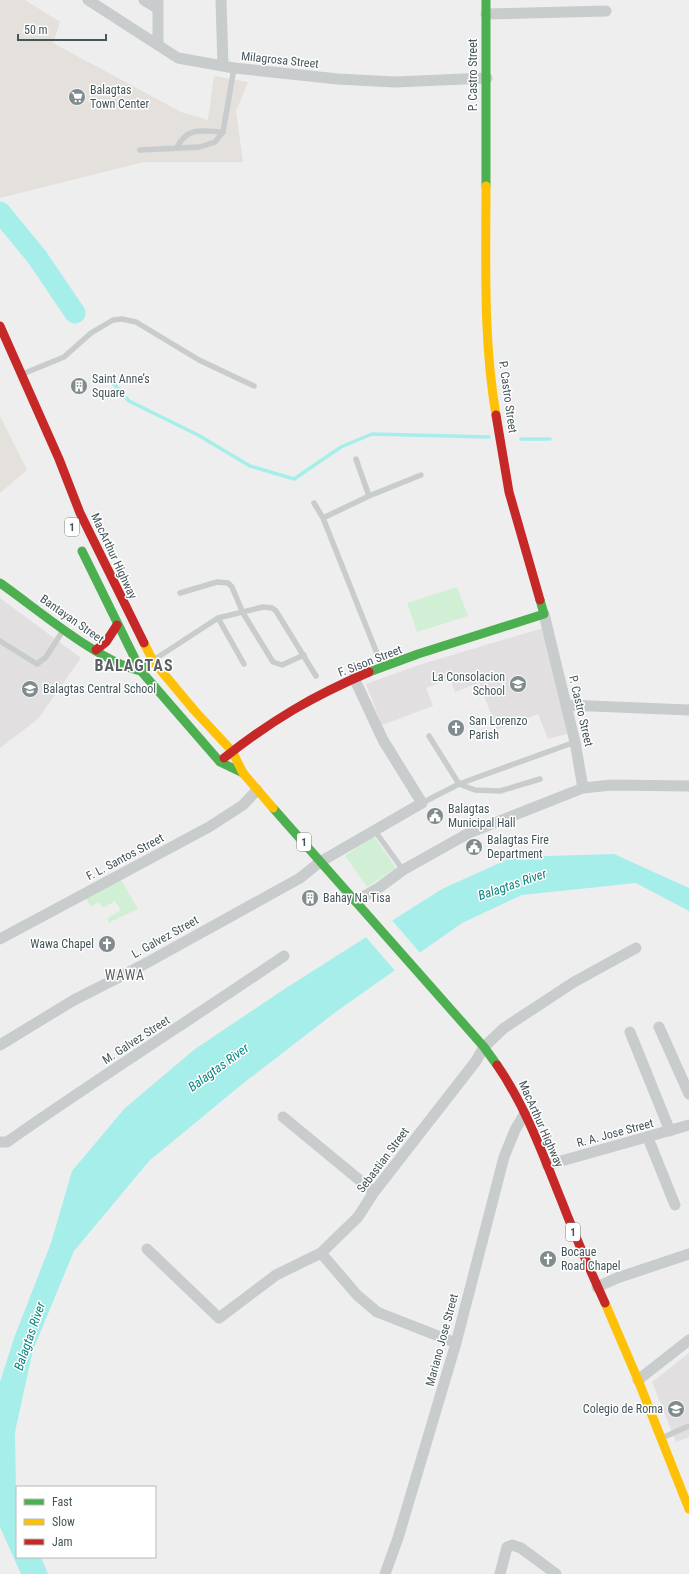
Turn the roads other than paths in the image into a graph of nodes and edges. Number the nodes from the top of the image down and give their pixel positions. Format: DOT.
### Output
graph roads {
  1 [pos="88,0"];
  2 [pos="144,0"];
  3 [pos="221,0"];
  4 [pos="486,0"];
  5 [pos="157,4"];
  6 [pos="606,11"];
  7 [pos="486,14"];
  8 [pos="158,45"];
  9 [pos="223,65"];
  10 [pos="234,68"];
  11 [pos="487,78"];
  12 [pos="222,132"];
  13 [pos="177,147"];
  14 [pos="140,150"];
  15 [pos="0,326"];
  16 [pos="19,376"];
  17 [pos="254,386"];
  18 [pos="356,459"];
  19 [pos="421,474"];
  20 [pos="369,496"];
  21 [pos="314,502"];
  22 [pos="323,518"];
  23 [pos="79,544"];
  24 [pos="1,586"];
  25 [pos="180,593"];
  26 [pos="242,612"];
  27 [pos="544,614"];
  28 [pos="218,618"];
  29 [pos="117,625"];
  30 [pos="64,628"];
  31 [pos="0,641"];
  32 [pos="96,650"];
  33 [pos="304,655"];
  34 [pos="153,661"];
  35 [pos="244,664"];
  36 [pos="382,668"];
  37 [pos="142,671"];
  38 [pos="316,676"];
  39 [pos="354,678"];
  40 [pos="567,705"];
  41 [pos="689,710"];
  42 [pos="429,736"];
  43 [pos="575,742"];
  44 [pos="232,751"];
  45 [pos="220,762"];
  46 [pos="243,773"];
  47 [pos="540,779"];
  48 [pos="459,784"];
  49 [pos="689,786"];
  50 [pos="583,788"];
  51 [pos="257,790"];
  52 [pos="422,803"];
  53 [pos="376,831"];
  54 [pos="320,862"];
  55 [pos="402,870"];
  56 [pos="356,901"];
  57 [pos="0,939"];
  58 [pos="636,948"];
  59 [pos="284,956"];
  60 [pos="659,1027"];
  61 [pos="630,1032"];
  62 [pos="0,1045"];
  63 [pos="484,1047"];
  64 [pos="689,1094"];
  65 [pos="525,1113"];
  66 [pos="283,1117"];
  67 [pos="689,1125"];
  68 [pos="670,1132"];
  69 [pos="648,1138"];
  70 [pos="0,1142"];
  71 [pos="547,1165"];
  72 [pos="374,1192"];
  73 [pos="675,1205"];
  74 [pos="147,1249"];
  75 [pos="321,1253"];
  76 [pos="689,1254"];
  77 [pos="597,1287"];
  78 [pos="689,1340"];
  79 [pos="456,1343"];
  80 [pos="638,1380"];
  81 [pos="689,1426"];
  82 [pos="660,1438"];
  83 [pos="689,1509"];
  84 [pos="385,1574"];
  85 [pos="500,1574"];
  86 [pos="556,1574"];
  1 -- 8 [label="street, Milagrosa Street"];
  2 -- 5 [label="street"];
  3 -- 9 [label="street"];
  4 -- 7 [label="main road, P. Castro Street"];
  5 -- 8 [label="street"];
  6 -- 7 [label="street"];
  7 -- 11 [label="main road, P. Castro Street"];
  8 -- 9 [label="street, Milagrosa Street"];
  9 -- 10 [label="street, Milagrosa Street"];
  10 -- 11 [label="street, Milagrosa Street"];
  10 -- 12 [label="lane"];
  11 -- 27 [label="main road, P. Castro Street"];
  12 -- 13 [label="lane"];
  12 -- 13 [label="lane"];
  13 -- 14 [label="lane"];
  15 -- 16 [label="main road, MacArthur Highway / 1"];
  16 -- 17 [label="lane"];
  16 -- 34 [label="main road, MacArthur Highway / 1"];
  18 -- 20 [label="lane"];
  19 -- 20 [label="lane"];
  20 -- 22 [label="lane"];
  21 -- 22 [label="lane"];
  22 -- 36 [label="lane"];
  23 -- 29 [label="main road, MacArthur Highway / 1"];
  24 -- 30 [label="main road, Bantayan Street"];
  25 -- 26 [label="lane"];
  26 -- 28 [label="lane"];
  26 -- 33 [label="lane"];
  26 -- 33 [label="lane"];
  27 -- 36 [label="main road, F. Sison Street"];
  27 -- 40 [label="street, P. Castro Street"];
  28 -- 34 [label="lane"];
  28 -- 35 [label="lane"];
  29 -- 32 [label="main road"];
  29 -- 37 [label="main road, MacArthur Highway / 1"];
  30 -- 31 [label="lane"];
  30 -- 32 [label="main road, Bantayan Street"];
  32 -- 37 [label="main road, Bantayan Street"];
  33 -- 38 [label="lane"];
  34 -- 37 [label="main road"];
  34 -- 44 [label="main road, MacArthur Highway / 1"];
  36 -- 39 [label="main road, F. Sison Street"];
  37 -- 45 [label="main road, MacArthur Highway / 1"];
  39 -- 44 [label="main road, F. Sison Street"];
  39 -- 52 [label="street"];
  40 -- 41 [label="street"];
  40 -- 43 [label="street, P. Castro Street"];
  42 -- 48 [label="lane"];
  43 -- 48 [label="lane"];
  43 -- 50 [label="street, P. Castro Street"];
  44 -- 45 [label="main road, F. Sison Street"];
  44 -- 46 [label="main road, MacArthur Highway / 1"];
  45 -- 46 [label="main road, MacArthur Highway / 1"];
  46 -- 51 [label="main road, MacArthur Highway / 1"];
  47 -- 48 [label="lane"];
  48 -- 52 [label="lane"];
  49 -- 50 [label="street"];
  50 -- 55 [label="street"];
  51 -- 54 [label="main road, MacArthur Highway / 1"];
  51 -- 57 [label="street, F. L. Santos Street"];
  52 -- 53 [label="street, L. Galvez Street"];
  53 -- 54 [label="street, L. Galvez Street"];
  53 -- 55 [label="lane"];
  54 -- 56 [label="main road, MacArthur Highway / 1"];
  54 -- 62 [label="street, L. Galvez Street"];
  55 -- 56 [label="street"];
  56 -- 63 [label="main road, MacArthur Highway / 1"];
  58 -- 63 [label="street, Sebastian Street"];
  59 -- 70 [label="street, M. Galvez Street"];
  60 -- 64 [label="street"];
  61 -- 68 [label="street"];
  63 -- 65 [label="main road, MacArthur Highway / 1"];
  63 -- 72 [label="street, Sebastian Street"];
  65 -- 71 [label="main road, MacArthur Highway / 1"];
  65 -- 79 [label="street, Mariano Jose Street"];
  66 -- 72 [label="street"];
  67 -- 68 [label="street, R. A. Jose Street"];
  68 -- 69 [label="street, R. A. Jose Street"];
  69 -- 71 [label="street, R. A. Jose Street"];
  69 -- 73 [label="street"];
  71 -- 77 [label="main road, MacArthur Highway / 1"];
  72 -- 75 [label="street, Sebastian Street"];
  74 -- 75 [label="street, Sebastian Street"];
  75 -- 79 [label="street"];
  76 -- 77 [label="street"];
  77 -- 80 [label="main road, MacArthur Highway / 1"];
  78 -- 80 [label="street"];
  79 -- 84 [label="street, Mariano Jose Street"];
  80 -- 82 [label="main road, MacArthur Highway / 1"];
  81 -- 82 [label="lane"];
  82 -- 83 [label="main road, MacArthur Highway / 1"];
  85 -- 86 [label="street"];
}
